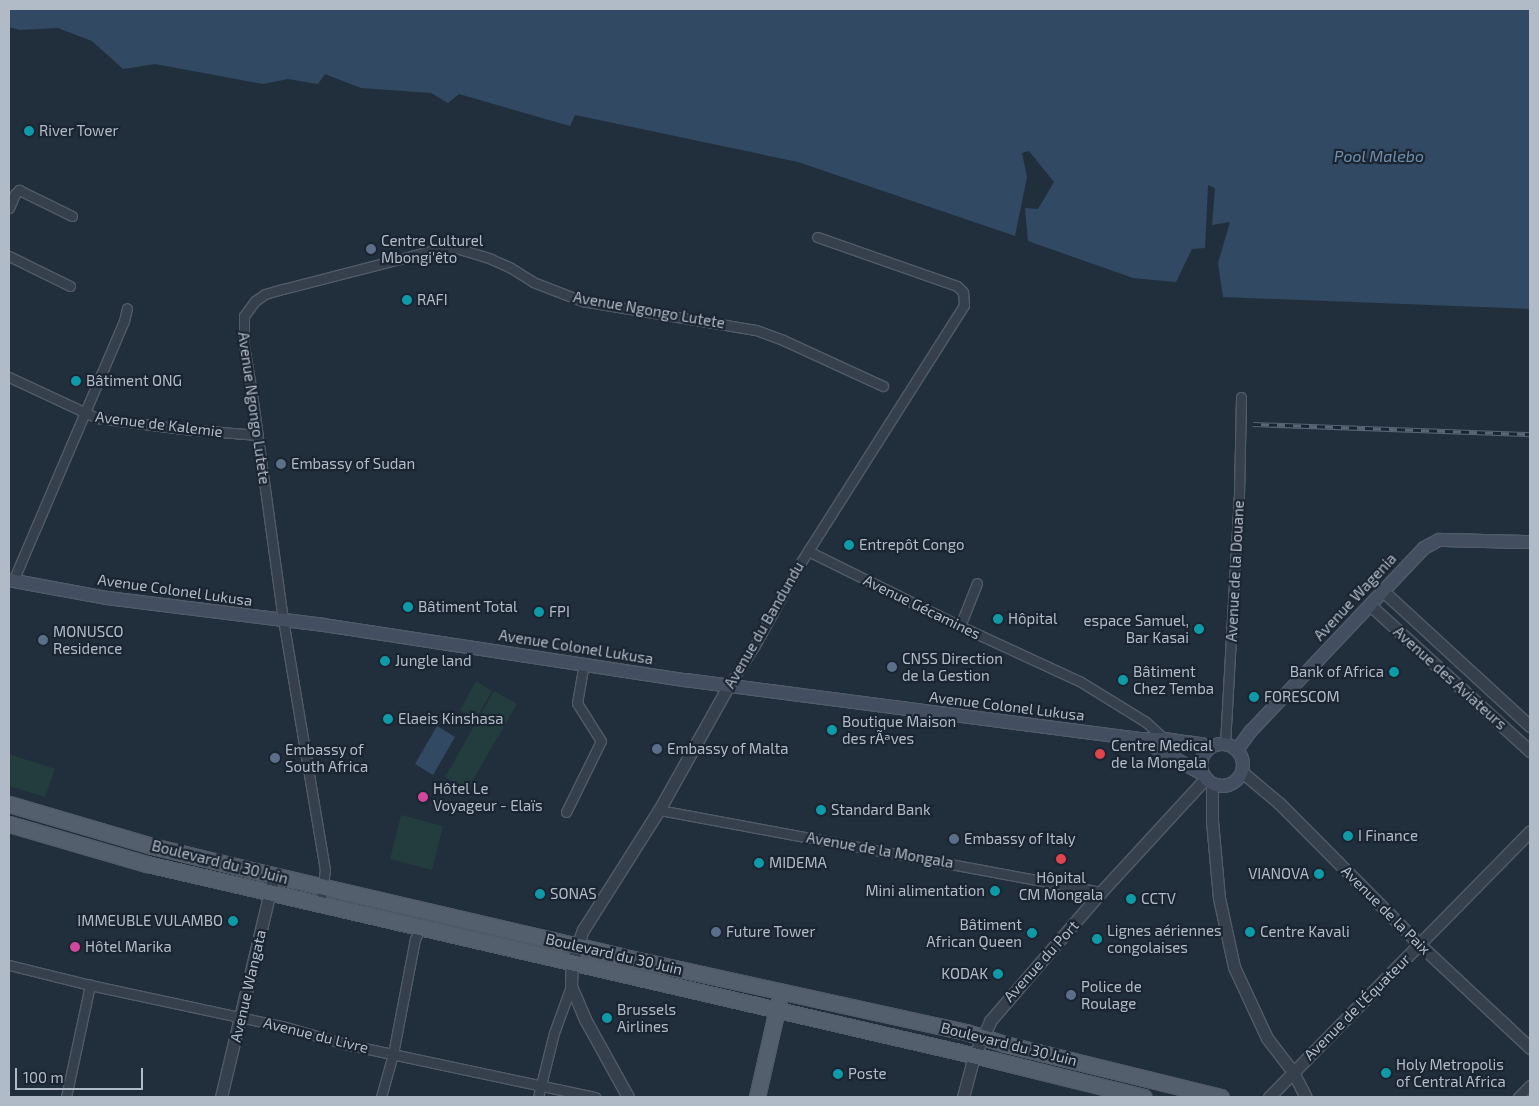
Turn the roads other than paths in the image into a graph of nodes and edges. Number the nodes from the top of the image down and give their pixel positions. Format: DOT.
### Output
graph roads {
  1 [pos="9,208"];
  2 [pos="72,216"];
  3 [pos="817,238"];
  4 [pos="9,256"];
  5 [pos="70,286"];
  6 [pos="127,308"];
  7 [pos="9,378"];
  8 [pos="883,386"];
  9 [pos="1241,397"];
  10 [pos="83,414"];
  11 [pos="258,435"];
  12 [pos="1530,542"];
  13 [pos="808,551"];
  14 [pos="11,581"];
  15 [pos="977,583"];
  16 [pos="1383,591"];
  17 [pos="1370,605"];
  18 [pos="283,620"];
  19 [pos="960,626"];
  20 [pos="584,664"];
  21 [pos="729,686"];
  22 [pos="1530,726"];
  23 [pos="1140,739"];
  24 [pos="1164,739"];
  25 [pos="1219,745"];
  26 [pos="1237,750"];
  27 [pos="1530,751"];
  28 [pos="1242,772"];
  29 [pos="1208,779"];
  30 [pos="9,804"];
  31 [pos="659,810"];
  32 [pos="566,812"];
  33 [pos="9,824"];
  34 [pos="1530,832"];
  35 [pos="274,875"];
  36 [pos="324,886"];
  37 [pos="1101,892"];
  38 [pos="271,893"];
  39 [pos="320,905"];
  40 [pos="421,927"];
  41 [pos="1419,944"];
  42 [pos="576,946"];
  43 [pos="572,963"];
  44 [pos="9,965"];
  45 [pos="90,985"];
  46 [pos="571,986"];
  47 [pos="780,991"];
  48 [pos="777,1010"];
  49 [pos="239,1016"];
  50 [pos="981,1037"];
  51 [pos="1530,1048"];
  52 [pos="393,1054"];
  53 [pos="974,1056"];
  54 [pos="1293,1072"];
  55 [pos="541,1085"];
  56 [pos="1530,1085"];
  57 [pos="66,1097"];
  58 [pos="221,1097"];
  59 [pos="382,1097"];
  60 [pos="538,1097"];
  61 [pos="595,1097"];
  62 [pos="628,1097"];
  63 [pos="757,1097"];
  64 [pos="963,1097"];
  65 [pos="1142,1097"];
  66 [pos="1221,1097"];
  67 [pos="1269,1097"];
  68 [pos="1306,1097"];
  69 [pos="1518,1097"];
  1 -- 2 [label="street"];
  3 -- 13 [label="street, Avenue du Bandundu"];
  4 -- 5 [label="street"];
  6 -- 10 [label="street"];
  7 -- 10 [label="street, Avenue de Kalemie"];
  8 -- 11 [label="street, Avenue Ngongo Lutete"];
  9 -- 25 [label="street, Avenue de la Douane"];
  10 -- 11 [label="street, Avenue de Kalemie"];
  10 -- 14 [label="street"];
  11 -- 18 [label="street, Avenue Ngongo Lutete"];
  12 -- 16 [label="main road, Avenue Wagenia"];
  13 -- 19 [label="street, Avenue Gécamines"];
  13 -- 21 [label="street, Avenue du Bandundu"];
  14 -- 18 [label="main road, Avenue Colonel Lukusa"];
  15 -- 19 [label="street"];
  16 -- 17 [label="main road, Avenue Wagenia"];
  16 -- 22 [label="street, Avenue des Aviateurs"];
  17 -- 26 [label="main road, Avenue Wagenia"];
  17 -- 27 [label="street, Avenue des Aviateurs"];
  18 -- 20 [label="main road, Avenue Colonel Lukusa"];
  18 -- 36 [label="street, Avenue Ngongo Lutete"];
  19 -- 24 [label="street, Avenue Gécamines"];
  20 -- 21 [label="main road, Avenue Colonel Lukusa"];
  20 -- 32 [label="street"];
  21 -- 23 [label="main road, Avenue Colonel Lukusa"];
  21 -- 31 [label="street, Avenue du Bandundu"];
  23 -- 24 [label="main road, Avenue Colonel Lukusa"];
  23 -- 29 [label="main road, Avenue Colonel Lukusa"];
  24 -- 25 [label="main road, Avenue Colonel Lukusa"];
  25 -- 26 [label="main road"];
  25 -- 29 [label="main road"];
  26 -- 28 [label="main road"];
  28 -- 29 [label="main road"];
  28 -- 41 [label="street, Avenue de la Paix"];
  29 -- 37 [label="street, Avenue du Port"];
  29 -- 54 [label="street"];
  30 -- 35 [label="main road, Boulevard du 30 Juin"];
  31 -- 37 [label="street, Avenue de la Mongala"];
  31 -- 42 [label="street, Avenue du Bandundu"];
  33 -- 38 [label="main road, Boulevard du 30 Juin"];
  34 -- 41 [label="street, Avenue de l'Équateur"];
  35 -- 36 [label="main road, Boulevard du 30 Juin"];
  35 -- 38 [label="street, Avenue Wangata"];
  36 -- 39 [label="street, Avenue Ngongo Lutete"];
  36 -- 42 [label="main road, Boulevard du 30 Juin"];
  37 -- 50 [label="street, Avenue du Port"];
  38 -- 39 [label="main road, Boulevard du 30 Juin"];
  38 -- 49 [label="street, Avenue Wangata"];
  39 -- 40 [label="main road, Boulevard du 30 Juin"];
  40 -- 43 [label="main road, Boulevard du 30 Juin"];
  40 -- 52 [label="street"];
  41 -- 51 [label="street, Avenue de la Paix"];
  41 -- 54 [label="street, Avenue de l'Équateur"];
  42 -- 43 [label="street, Avenue du Bandundu"];
  42 -- 47 [label="main road, Boulevard du 30 Juin"];
  43 -- 46 [label="street, Avenue du Bandundu"];
  43 -- 48 [label="main road, Boulevard du 30 Juin"];
  44 -- 45 [label="street, Avenue du Livre"];
  45 -- 49 [label="street, Avenue du Livre"];
  45 -- 57 [label="street"];
  46 -- 55 [label="street"];
  46 -- 62 [label="street"];
  47 -- 48 [label="main road"];
  47 -- 50 [label="main road, Boulevard du 30 Juin"];
  48 -- 53 [label="main road, Boulevard du 30 Juin"];
  48 -- 63 [label="main road"];
  49 -- 52 [label="street, Avenue du Livre"];
  49 -- 58 [label="street, Avenue Wangata"];
  50 -- 53 [label="street, Avenue du Port"];
  50 -- 66 [label="main road, Boulevard du 30 Juin"];
  52 -- 55 [label="street, Avenue du Livre"];
  52 -- 59 [label="street"];
  53 -- 64 [label="street, Avenue du Port"];
  53 -- 65 [label="main road, Boulevard du 30 Juin"];
  54 -- 67 [label="street, Avenue de l'Équateur"];
  54 -- 68 [label="street"];
  55 -- 60 [label="street"];
  55 -- 61 [label="street, Avenue du Livre"];
  56 -- 69 [label="street"];
}
